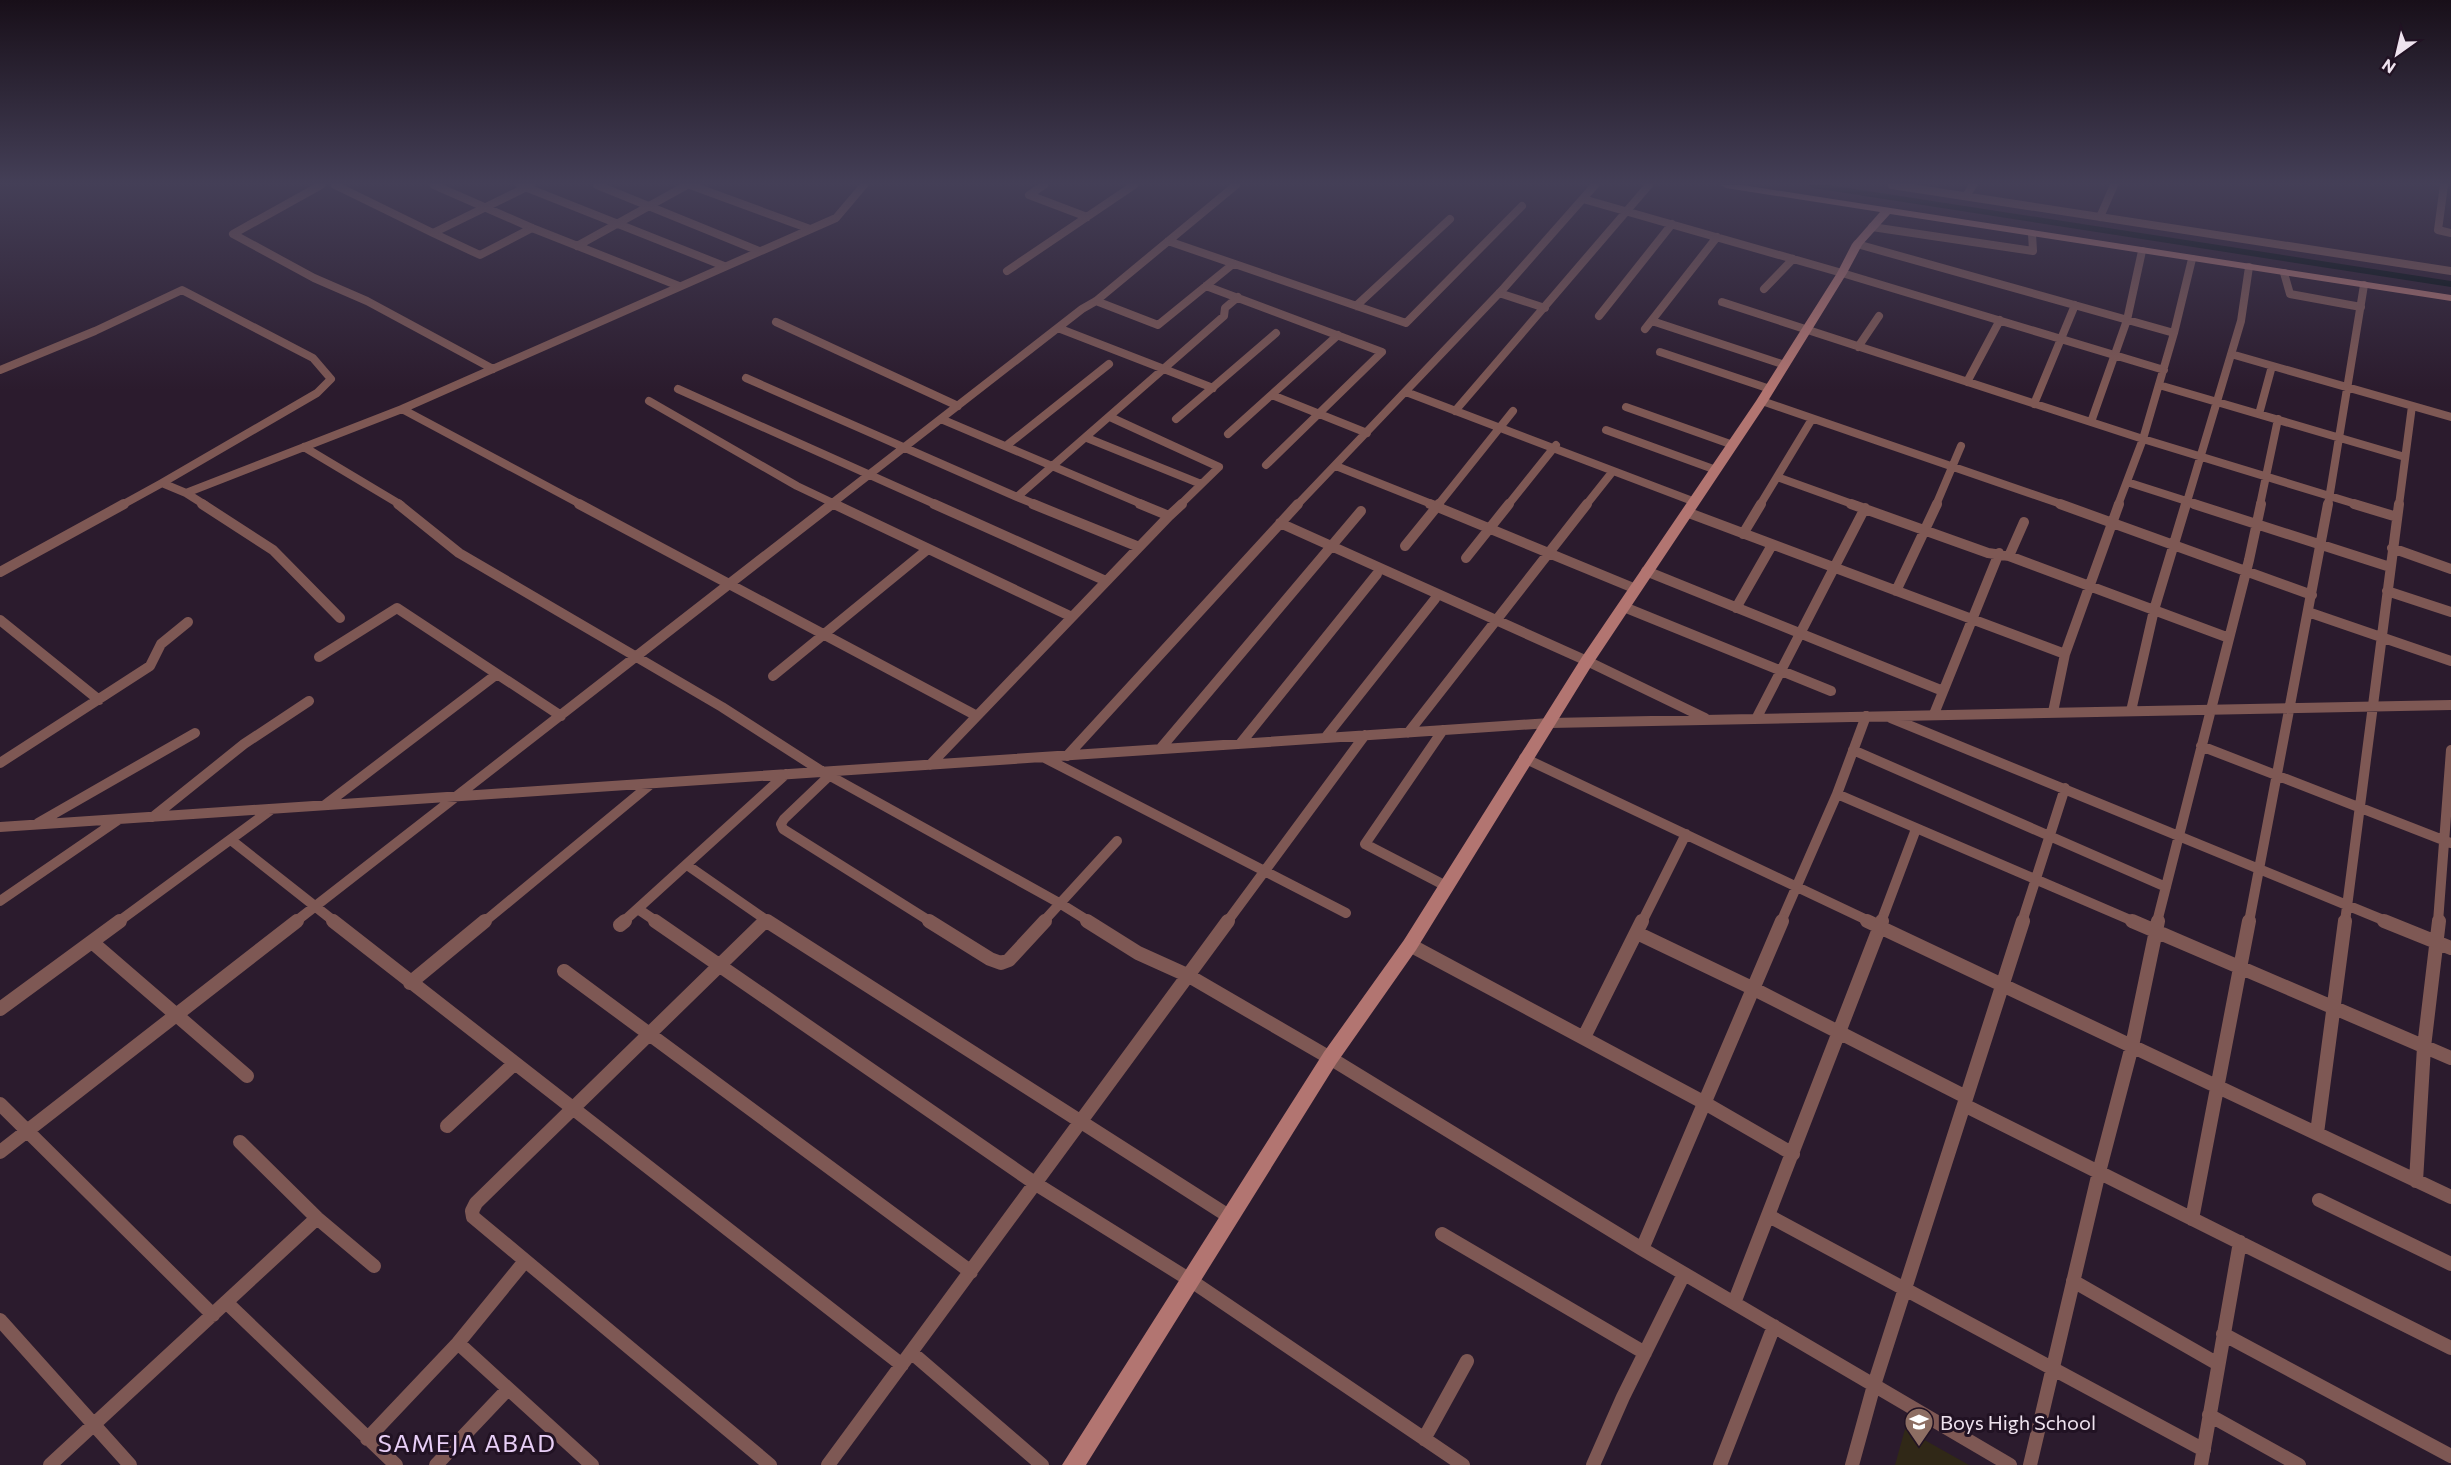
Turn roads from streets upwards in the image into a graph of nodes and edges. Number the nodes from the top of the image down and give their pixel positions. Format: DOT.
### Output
graph roads {
  1 [pos="269,253"];
  2 [pos="596,253"];
  3 [pos="692,253"];
  4 [pos="753,253"];
  5 [pos="1033,253"];
  6 [pos="1153,253"];
  7 [pos="1203,253"];
  8 [pos="1413,253"];
  9 [pos="1475,253"];
  10 [pos="1534,253"];
  11 [pos="1592,253"];
  12 [pos="1649,253"];
  13 [pos="1704,253"];
  14 [pos="1773,253"];
  15 [pos="1852,253"];
  16 [pos="1890,253"];
  17 [pos="2141,253"];
  18 [pos="2157,253"];
  19 [pos="2332,253"];
  20 [pos="1792,259"];
  21 [pos="2192,259"];
  22 [pos="1233,264"];
  23 [pos="724,266"];
  24 [pos="2248,267"];
  25 [pos="1007,271"];
  26 [pos="2451,272"];
  27 [pos="1842,273"];
  28 [pos="2284,273"];
  29 [pos="2364,285"];
  30 [pos="679,286"];
  31 [pos="1206,286"];
  32 [pos="1764,289"];
  33 [pos="1499,293"];
  34 [pos="1238,297"];
  35 [pos="2451,298"];
  36 [pos="1096,301"];
  37 [pos="1722,302"];
  38 [pos="2075,305"];
  39 [pos="1356,306"];
  40 [pos="2361,307"];
  41 [pos="1545,308"];
  42 [pos="1599,316"];
  43 [pos="1880,316"];
  44 [pos="2000,320"];
  45 [pos="2127,320"];
  46 [pos="1652,321"];
  47 [pos="776,322"];
  48 [pos="1058,328"];
  49 [pos="1645,329"];
  50 [pos="1806,330"];
  51 [pos="1276,333"];
  52 [pos="2175,333"];
  53 [pos="1338,335"];
  54 [pos="2061,339"];
  55 [pos="1858,347"];
  56 [pos="1660,352"];
  57 [pos="2231,354"];
  58 [pos="2115,355"];
  59 [pos="1109,364"];
  60 [pos="1785,365"];
  61 [pos="2272,366"];
  62 [pos="493,369"];
  63 [pos="1165,369"];
  64 [pos="0,370"];
  65 [pos="2164,370"];
  66 [pos="746,378"];
  67 [pos="1967,382"];
  68 [pos="2159,385"];
  69 [pos="1213,387"];
  70 [pos="2347,387"];
  71 [pos="678,389"];
  72 [pos="1406,392"];
  73 [pos="1272,395"];
  74 [pos="1766,395"];
  75 [pos="649,400"];
  76 [pos="2216,402"];
  77 [pos="2034,404"];
  78 [pos="958,406"];
  79 [pos="2412,406"];
  80 [pos="1626,407"];
  81 [pos="402,409"];
  82 [pos="1455,411"];
  83 [pos="1514,411"];
  84 [pos="1317,413"];
  85 [pos="2259,414"];
  86 [pos="1110,417"];
  87 [pos="2451,417"];
  88 [pos="941,419"];
  89 [pos="1176,419"];
  90 [pos="1812,419"];
  91 [pos="2278,419"];
  92 [pos="2091,422"];
  93 [pos="1500,428"];
  94 [pos="1606,430"];
  95 [pos="1367,433"];
  96 [pos="1228,434"];
  97 [pos="2338,437"];
  98 [pos="1087,438"];
  99 [pos="2143,439"];
  100 [pos="1733,445"];
  101 [pos="1006,446"];
  102 [pos="1960,446"];
  103 [pos="304,447"];
  104 [pos="1555,447"];
  105 [pos="905,448"];
  106 [pos="2199,456"];
  107 [pos="2405,457"];
  108 [pos="1266,465"];
  109 [pos="1053,466"];
  110 [pos="1336,466"];
  111 [pos="1951,467"];
  112 [pos="1716,470"];
  113 [pos="1613,471"];
  114 [pos="870,475"];
  115 [pos="2266,476"];
  116 [pos="1777,477"];
  117 [pos="2127,482"];
  118 [pos="162,483"];
  119 [pos="1201,484"];
  120 [pos="186,494"];
  121 [pos="2329,496"];
  122 [pos="1017,497"];
  123 [pos="2188,501"];
  124 [pos="833,503"];
  125 [pos="1437,506"];
  126 [pos="1692,507"];
  127 [pos="1865,508"];
  128 [pos="1361,511"];
  129 [pos="1169,516"];
  130 [pos="2397,517"];
  131 [pos="2024,522"];
  132 [pos="2113,522"];
  133 [pos="1280,523"];
  134 [pos="2256,523"];
  135 [pos="1491,528"];
  136 [pos="1926,530"];
  137 [pos="1743,534"];
  138 [pos="2322,543"];
  139 [pos="2173,544"];
  140 [pos="1772,545"];
  141 [pos="1331,546"];
  142 [pos="1405,546"];
  143 [pos="1139,547"];
  144 [pos="2392,548"];
  145 [pos="928,549"];
  146 [pos="1550,552"];
  147 [pos="2004,555"];
  148 [pos="1466,558"];
  149 [pos="2390,567"];
  150 [pos="1834,568"];
  151 [pos="2451,568"];
  152 [pos="1646,571"];
  153 [pos="2246,571"];
  154 [pos="0,572"];
  155 [pos="1377,574"];
  156 [pos="1107,581"];
  157 [pos="731,584"];
  158 [pos="2088,585"];
  159 [pos="1636,589"];
  160 [pos="1896,591"];
  161 [pos="2387,591"];
  162 [pos="2312,595"];
  163 [pos="1435,599"];
  164 [pos="1624,607"];
  165 [pos="1736,608"];
  166 [pos="2154,610"];
  167 [pos="2308,612"];
  168 [pos="2451,612"];
  169 [pos="1072,617"];
  170 [pos="340,618"];
  171 [pos="0,620"];
  172 [pos="1497,620"];
  173 [pos="1971,620"];
  174 [pos="189,622"];
  175 [pos="824,634"];
  176 [pos="1800,634"];
  177 [pos="2381,637"];
  178 [pos="2229,638"];
  179 [pos="2065,654"];
  180 [pos="320,657"];
  181 [pos="637,657"];
  182 [pos="1587,661"];
  183 [pos="2451,661"];
  184 [pos="1781,670"];
  185 [pos="497,674"];
  186 [pos="773,676"];
  187 [pos="1831,691"];
  188 [pos="1943,691"];
  189 [pos="99,700"];
  190 [pos="309,701"];
  191 [pos="2451,705"];
  192 [pos="2371,707"];
  193 [pos="2290,708"];
  194 [pos="2211,710"];
  195 [pos="2131,711"];
  196 [pos="2053,712"];
  197 [pos="1934,714"];
  198 [pos="1885,715"];
  199 [pos="561,716"];
  200 [pos="977,716"];
  201 [pos="1866,716"];
  202 [pos="1756,718"];
  203 [pos="1708,720"];
  204 [pos="1550,723"];
  205 [pos="1443,730"];
  206 [pos="195,733"];
  207 [pos="1408,733"];
  208 [pos="1365,735"];
  209 [pos="1325,738"];
  210 [pos="1240,744"];
  211 [pos="2201,746"];
  212 [pos="1160,749"];
  213 [pos="1853,750"];
  214 [pos="2451,750"];
  215 [pos="1067,756"];
  216 [pos="1044,757"];
  217 [pos="1524,758"];
  218 [pos="0,763"];
  219 [pos="930,765"];
  220 [pos="786,774"];
  221 [pos="826,774"];
  222 [pos="2277,775"];
  223 [pos="651,783"];
  224 [pos="2065,788"];
  225 [pos="1837,794"];
  226 [pos="459,796"];
  227 [pos="324,805"];
  228 [pos="2359,807"];
  229 [pos="272,809"];
  230 [pos="153,817"];
  231 [pos="119,819"];
  232 [pos="35,825"];
  233 [pos="0,827"];
  234 [pos="1916,829"];
  235 [pos="1686,834"];
  236 [pos="2178,835"];
  237 [pos="2050,836"];
  238 [pos="231,840"];
  239 [pos="1117,841"];
  240 [pos="2448,842"];
  241 [pos="687,865"];
  242 [pos="2259,869"];
  243 [pos="1266,871"];
  244 [pos="2035,880"];
  245 [pos="1446,886"];
  246 [pos="1795,886"];
  247 [pos="2166,887"];
  248 [pos="0,901"];
  249 [pos="1061,904"];
  250 [pos="2347,905"];
  251 [pos="316,908"];
  252 [pos="638,909"];
  253 [pos="1346,913"];
  254 [pos="766,920"];
  255 [pos="620,925"];
  256 [pos="1881,927"];
  257 [pos="2155,932"];
  258 [pos="1636,933"];
  259 [pos="92,942"];
  260 [pos="2437,942"];
  261 [pos="1410,945"];
  262 [pos="2451,948"];
  263 [pos="721,965"];
  264 [pos="2240,968"];
  265 [pos="564,971"];
  266 [pos="1189,976"];
  267 [pos="410,983"];
  268 [pos="2002,984"];
  269 [pos="1752,988"];
  270 [pos="2333,1008"];
  271 [pos="0,1009"];
  272 [pos="177,1015"];
  273 [pos="1840,1034"];
  274 [pos="650,1035"];
  275 [pos="1584,1037"];
  276 [pos="2132,1046"];
  277 [pos="2424,1047"];
  278 [pos="1330,1058"];
  279 [pos="2451,1058"];
  280 [pos="515,1063"];
  281 [pos="247,1077"];
  282 [pos="2217,1087"];
  283 [pos="1965,1101"];
  284 [pos="1702,1102"];
  285 [pos="0,1104"];
  286 [pos="575,1108"];
  287 [pos="1082,1122"];
  288 [pos="447,1126"];
  289 [pos="26,1132"];
  290 [pos="2317,1133"];
  291 [pos="240,1142"];
  292 [pos="0,1152"];
  293 [pos="1793,1154"];
  294 [pos="2099,1172"];
  295 [pos="2416,1181"];
  296 [pos="1036,1184"];
  297 [pos="2451,1197"];
  298 [pos="2319,1200"];
  299 [pos="1769,1216"];
  300 [pos="1230,1217"];
  301 [pos="317,1218"];
  302 [pos="2192,1219"];
  303 [pos="1442,1234"];
  304 [pos="2240,1242"];
  305 [pos="1642,1249"];
  306 [pos="525,1261"];
  307 [pos="2451,1264"];
  308 [pos="374,1266"];
  309 [pos="971,1272"];
  310 [pos="1684,1274"];
  311 [pos="1190,1280"];
  312 [pos="2073,1281"];
  313 [pos="1905,1289"];
  314 [pos="226,1302"];
  315 [pos="1734,1303"];
  316 [pos="213,1315"];
  317 [pos="0,1320"];
  318 [pos="1774,1326"];
  319 [pos="2223,1334"];
  320 [pos="458,1343"];
  321 [pos="2451,1348"];
  322 [pos="912,1352"];
  323 [pos="1645,1353"];
  324 [pos="1467,1361"];
  325 [pos="2218,1364"];
  326 [pos="902,1365"];
  327 [pos="2053,1369"];
  328 [pos="1874,1385"];
  329 [pos="508,1389"];
  330 [pos="2209,1415"];
  331 [pos="93,1425"];
  332 [pos="367,1439"];
  333 [pos="1424,1439"];
  334 [pos="2204,1450"];
  335 [pos="2451,1456"];
  336 [pos="1460,1464"];
  337 [pos="50,1465"];
  338 [pos="130,1465"];
  339 [pos="396,1465"];
  340 [pos="436,1465"];
  341 [pos="592,1465"];
  342 [pos="770,1465"];
  343 [pos="828,1465"];
  344 [pos="1042,1465"];
  345 [pos="1073,1465"];
  346 [pos="1593,1465"];
  347 [pos="1720,1465"];
  348 [pos="1852,1465"];
  349 [pos="2010,1465"];
  350 [pos="2030,1465"];
  351 [pos="2201,1465"];
  352 [pos="2298,1465"];
  1 -- 62 [label="street"];
  2 -- 30 [label="street"];
  3 -- 23 [label="street"];
  4 -- 23 [label="street"];
  5 -- 25 [label="street"];
  6 -- 36 [label="street"];
  7 -- 22 [label="street"];
  8 -- 39 [label="street"];
  9 -- 39 [label="street"];
  10 -- 33 [label="street"];
  11 -- 41 [label="street"];
  12 -- 42 [label="street"];
  13 -- 46 [label="street"];
  14 -- 20 [label="street"];
  15 -- 27 [label="street"];
  16 -- 38 [label="street"];
  17 -- 45 [label="street"];
  18 -- 21 [label="street"];
  19 -- 26 [label="street"];
  20 -- 27 [label="street"];
  20 -- 32 [label="street"];
  21 -- 24 [label="street"];
  21 -- 52 [label="street"];
  22 -- 31 [label="street"];
  22 -- 39 [label="street"];
  23 -- 30 [label="street"];
  24 -- 28 [label="street"];
  24 -- 57 [label="street"];
  27 -- 44 [label="street"];
  27 -- 50 [label="street"];
  28 -- 29 [label="street"];
  28 -- 40 [label="street"];
  29 -- 35 [label="street"];
  29 -- 40 [label="street"];
  30 -- 62 [label="street"];
  31 -- 34 [label="street"];
  31 -- 36 [label="street"];
  33 -- 41 [label="street"];
  33 -- 72 [label="street"];
  34 -- 53 [label="street"];
  34 -- 63 [label="street"];
  36 -- 48 [label="street"];
  37 -- 50 [label="street"];
  38 -- 45 [label="street"];
  38 -- 54 [label="street"];
  40 -- 70 [label="street"];
  41 -- 82 [label="street"];
  43 -- 55 [label="street"];
  44 -- 54 [label="street"];
  44 -- 67 [label="street"];
  45 -- 52 [label="street"];
  45 -- 58 [label="street"];
  46 -- 49 [label="street"];
  46 -- 60 [label="street"];
  47 -- 78 [label="street"];
  48 -- 63 [label="street"];
  48 -- 78 [label="street"];
  50 -- 55 [label="street"];
  50 -- 60 [label="street"];
  51 -- 69 [label="street"];
  52 -- 65 [label="street"];
  53 -- 73 [label="street"];
  53 -- 84 [label="street"];
  54 -- 58 [label="street"];
  54 -- 77 [label="street"];
  55 -- 67 [label="street"];
  56 -- 74 [label="street"];
  57 -- 61 [label="street"];
  57 -- 76 [label="street"];
  58 -- 65 [label="street"];
  58 -- 92 [label="street"];
  59 -- 101 [label="street"];
  60 -- 74 [label="street"];
  61 -- 70 [label="street"];
  61 -- 85 [label="street"];
  62 -- 81 [label="street"];
  63 -- 69 [label="street"];
  63 -- 86 [label="street"];
  64 -- 118 [label="street"];
  65 -- 68 [label="street"];
  66 -- 105 [label="street"];
  67 -- 77 [label="street"];
  68 -- 76 [label="street"];
  68 -- 99 [label="street"];
  69 -- 89 [label="street"];
  70 -- 79 [label="street"];
  70 -- 97 [label="street"];
  71 -- 114 [label="street"];
  72 -- 82 [label="street"];
  72 -- 95 [label="street"];
  73 -- 84 [label="street"];
  73 -- 96 [label="street"];
  74 -- 90 [label="street"];
  74 -- 100 [label="street"];
  75 -- 124 [label="street"];
  76 -- 85 [label="street"];
  76 -- 106 [label="street"];
  77 -- 92 [label="street"];
  78 -- 88 [label="street"];
  79 -- 87 [label="street"];
  79 -- 107 [label="street"];
  80 -- 100 [label="street"];
  81 -- 103 [label="street"];
  81 -- 157 [label="street"];
  82 -- 93 [label="street"];
  83 -- 93 [label="street"];
  84 -- 95 [label="street"];
  84 -- 108 [label="street"];
  85 -- 91 [label="street"];
  86 -- 98 [label="street"];
  86 -- 119 [label="street"];
  88 -- 101 [label="street"];
  88 -- 105 [label="street"];
  90 -- 111 [label="street"];
  90 -- 116 [label="street"];
  91 -- 97 [label="street"];
  91 -- 115 [label="street"];
  92 -- 99 [label="street"];
  93 -- 104 [label="street"];
  93 -- 125 [label="street"];
  94 -- 112 [label="street"];
  95 -- 110 [label="street"];
  97 -- 107 [label="street"];
  97 -- 121 [label="street"];
  98 -- 109 [label="street"];
  98 -- 119 [label="street"];
  99 -- 106 [label="street"];
  99 -- 117 [label="street"];
  100 -- 112 [label="street"];
  101 -- 109 [label="street"];
  102 -- 111 [label="street"];
  103 -- 120 [label="street"];
  103 -- 181 [label="street"];
  104 -- 113 [label="street"];
  104 -- 135 [label="street"];
  105 -- 114 [label="street"];
  105 -- 122 [label="street"];
  106 -- 115 [label="street"];
  106 -- 123 [label="street"];
  107 -- 130 [label="street"];
  109 -- 122 [label="street"];
  109 -- 129 [label="street"];
  110 -- 125 [label="street"];
  110 -- 133 [label="street"];
  111 -- 132 [label="street"];
  111 -- 136 [label="street"];
  112 -- 126 [label="street"];
  113 -- 126 [label="street"];
  113 -- 146 [label="street"];
  114 -- 124 [label="street"];
  114 -- 156 [label="street"];
  115 -- 121 [label="street"];
  115 -- 134 [label="street"];
  116 -- 127 [label="street"];
  116 -- 137 [label="street"];
  117 -- 123 [label="street"];
  117 -- 132 [label="street"];
  118 -- 120 [label="street"];
  118 -- 154 [label="street"];
  119 -- 129 [label="street"];
  120 -- 170 [label="street"];
  121 -- 130 [label="street"];
  121 -- 138 [label="street"];
  122 -- 143 [label="street"];
  123 -- 134 [label="street"];
  123 -- 139 [label="street"];
  124 -- 145 [label="street"];
  124 -- 157 [label="street"];
  125 -- 135 [label="street"];
  125 -- 142 [label="street"];
  126 -- 137 [label="street"];
  126 -- 152 [label="street"];
  127 -- 136 [label="street"];
  127 -- 150 [label="street"];
  128 -- 141 [label="street"];
  129 -- 143 [label="street"];
  130 -- 144 [label="street"];
  131 -- 147 [label="street"];
  132 -- 139 [label="street"];
  132 -- 158 [label="street"];
  133 -- 141 [label="street"];
  133 -- 215 [label="street"];
  134 -- 138 [label="street"];
  134 -- 153 [label="street"];
  135 -- 146 [label="street"];
  135 -- 148 [label="street"];
  136 -- 147 [label="street"];
  136 -- 160 [label="street"];
  137 -- 140 [label="street"];
  138 -- 149 [label="street"];
  138 -- 162 [label="street"];
  139 -- 153 [label="street"];
  139 -- 166 [label="street"];
  140 -- 150 [label="street"];
  140 -- 165 [label="street"];
  141 -- 172 [label="street"];
  141 -- 212 [label="street"];
  143 -- 156 [label="street"];
  144 -- 149 [label="street"];
  144 -- 151 [label="street"];
  145 -- 169 [label="street"];
  145 -- 175 [label="street"];
  146 -- 159 [label="street"];
  146 -- 172 [label="street"];
  147 -- 158 [label="street"];
  147 -- 173 [label="street"];
  149 -- 161 [label="street"];
  150 -- 160 [label="street"];
  150 -- 176 [label="street"];
  152 -- 159 [label="street"];
  152 -- 165 [label="street"];
  153 -- 162 [label="street"];
  153 -- 178 [label="street"];
  155 -- 210 [label="street"];
  156 -- 169 [label="street"];
  157 -- 175 [label="street"];
  157 -- 181 [label="street"];
  158 -- 166 [label="street"];
  158 -- 179 [label="street"];
  159 -- 164 [label="street"];
  160 -- 173 [label="street"];
  161 -- 168 [label="street"];
  161 -- 177 [label="street"];
  162 -- 167 [label="street"];
  163 -- 209 [label="street"];
  164 -- 182 [label="street"];
  164 -- 184 [label="street"];
  165 -- 176 [label="street"];
  166 -- 178 [label="street"];
  166 -- 195 [label="street"];
  167 -- 177 [label="street"];
  167 -- 193 [label="street"];
  169 -- 200 [label="street"];
  171 -- 189 [label="street"];
  172 -- 182 [label="street"];
  172 -- 207 [label="street"];
  173 -- 179 [label="street"];
  173 -- 188 [label="street"];
  174 -- 189 [label="street"];
  175 -- 186 [label="street"];
  175 -- 200 [label="street"];
  176 -- 184 [label="street"];
  176 -- 188 [label="street"];
  177 -- 183 [label="street"];
  177 -- 192 [label="street"];
  178 -- 194 [label="street"];
  179 -- 196 [label="street"];
  180 -- 185 [label="street"];
  181 -- 199 [label="street"];
  181 -- 221 [label="street"];
  182 -- 203 [label="street"];
  182 -- 204 [label="street"];
  184 -- 187 [label="street"];
  184 -- 202 [label="street"];
  185 -- 199 [label="street"];
  185 -- 227 [label="street"];
  188 -- 197 [label="street"];
  189 -- 218 [label="street"];
  190 -- 230 [label="street"];
  191 -- 192 [label="street"];
  192 -- 193 [label="street"];
  192 -- 228 [label="street"];
  193 -- 194 [label="street"];
  193 -- 222 [label="street"];
  194 -- 195 [label="street"];
  194 -- 211 [label="street"];
  195 -- 196 [label="street"];
  196 -- 197 [label="street"];
  197 -- 198 [label="street"];
  198 -- 201 [label="street"];
  198 -- 224 [label="street"];
  199 -- 226 [label="street"];
  200 -- 219 [label="street"];
  201 -- 202 [label="street"];
  201 -- 213 [label="street"];
  202 -- 203 [label="street"];
  203 -- 204 [label="street"];
  204 -- 205 [label="street"];
  204 -- 217 [label="street"];
  205 -- 207 [label="street"];
  205 -- 245 [label="street"];
  206 -- 232 [label="street"];
  207 -- 208 [label="street"];
  208 -- 209 [label="street"];
  208 -- 243 [label="street"];
  209 -- 210 [label="street"];
  210 -- 212 [label="street"];
  211 -- 222 [label="street"];
  211 -- 236 [label="street"];
  212 -- 215 [label="street"];
  213 -- 225 [label="street"];
  213 -- 237 [label="street"];
  214 -- 240 [label="street"];
  215 -- 216 [label="street"];
  216 -- 219 [label="street"];
  216 -- 243 [label="street"];
  217 -- 235 [label="street"];
  217 -- 245 [label="street"];
  219 -- 221 [label="street"];
  220 -- 221 [label="street"];
  220 -- 223 [label="street"];
  220 -- 241 [label="street"];
  221 -- 249 [label="street"];
  221 -- 249 [label="street"];
  222 -- 228 [label="street"];
  222 -- 242 [label="street"];
  223 -- 226 [label="street"];
  223 -- 267 [label="street"];
  224 -- 236 [label="street"];
  224 -- 237 [label="street"];
  225 -- 234 [label="street"];
  225 -- 246 [label="street"];
  226 -- 227 [label="street"];
  226 -- 251 [label="street"];
  227 -- 229 [label="street"];
  228 -- 240 [label="street"];
  228 -- 250 [label="street"];
  229 -- 230 [label="street"];
  229 -- 238 [label="street"];
  230 -- 231 [label="street"];
  231 -- 232 [label="street"];
  231 -- 248 [label="street"];
  232 -- 233 [label="street"];
  234 -- 244 [label="street"];
  234 -- 256 [label="street"];
  235 -- 246 [label="street"];
  235 -- 258 [label="street"];
  236 -- 242 [label="street"];
  236 -- 247 [label="street"];
  237 -- 244 [label="street"];
  237 -- 247 [label="street"];
  238 -- 251 [label="street"];
  238 -- 259 [label="street"];
  239 -- 249 [label="street"];
  240 -- 260 [label="street"];
  241 -- 252 [label="street"];
  241 -- 254 [label="street"];
  242 -- 250 [label="street"];
  242 -- 264 [label="street"];
  243 -- 253 [label="street"];
  243 -- 266 [label="street"];
  244 -- 257 [label="street"];
  244 -- 268 [label="street"];
  245 -- 261 [label="street"];
  246 -- 256 [label="street"];
  246 -- 269 [label="street"];
  247 -- 257 [label="street"];
  249 -- 266 [label="street"];
  250 -- 260 [label="street"];
  250 -- 270 [label="street"];
  251 -- 267 [label="street"];
  251 -- 272 [label="street"];
  252 -- 255 [label="street"];
  252 -- 263 [label="street"];
  254 -- 263 [label="street"];
  254 -- 287 [label="street"];
  256 -- 268 [label="street"];
  256 -- 273 [label="street"];
  257 -- 264 [label="street"];
  257 -- 276 [label="street"];
  258 -- 269 [label="street"];
  258 -- 275 [label="street"];
  259 -- 271 [label="street"];
  259 -- 272 [label="street"];
  260 -- 262 [label="street"];
  260 -- 277 [label="street"];
  261 -- 275 [label="street"];
  261 -- 278 [label="street"];
  263 -- 274 [label="street"];
  263 -- 296 [label="street"];
  264 -- 270 [label="street"];
  264 -- 282 [label="street"];
  265 -- 274 [label="street"];
  266 -- 278 [label="street"];
  266 -- 287 [label="street"];
  267 -- 280 [label="street"];
  268 -- 276 [label="street"];
  268 -- 283 [label="street"];
  269 -- 273 [label="street"];
  269 -- 284 [label="street"];
  270 -- 277 [label="street"];
  270 -- 290 [label="street"];
  272 -- 281 [label="street"];
  272 -- 289 [label="street"];
  273 -- 283 [label="street"];
  273 -- 293 [label="street"];
  274 -- 286 [label="street"];
  274 -- 309 [label="street"];
  275 -- 284 [label="street"];
  276 -- 282 [label="street"];
  276 -- 294 [label="street"];
  277 -- 279 [label="street"];
  277 -- 295 [label="street"];
  278 -- 300 [label="street"];
  278 -- 305 [label="street"];
  280 -- 286 [label="street"];
  280 -- 288 [label="street"];
  282 -- 290 [label="street"];
  282 -- 302 [label="street"];
  283 -- 294 [label="street"];
  283 -- 313 [label="street"];
  284 -- 293 [label="street"];
  284 -- 305 [label="street"];
  285 -- 289 [label="street"];
  286 -- 306 [label="street"];
  286 -- 326 [label="street"];
  287 -- 296 [label="street"];
  287 -- 300 [label="street"];
  289 -- 292 [label="street"];
  289 -- 316 [label="street"];
  290 -- 295 [label="street"];
  291 -- 301 [label="street"];
  293 -- 299 [label="street"];
  294 -- 302 [label="street"];
  294 -- 312 [label="street"];
  295 -- 297 [label="street"];
  296 -- 309 [label="street"];
  296 -- 311 [label="street"];
  298 -- 307 [label="street"];
  299 -- 313 [label="street"];
  299 -- 315 [label="street"];
  300 -- 311 [label="street"];
  301 -- 308 [label="street"];
  301 -- 314 [label="street"];
  302 -- 304 [label="street"];
  303 -- 323 [label="street"];
  304 -- 319 [label="street"];
  304 -- 321 [label="street"];
  305 -- 310 [label="street"];
  306 -- 320 [label="street"];
  306 -- 342 [label="street"];
  309 -- 322 [label="street"];
  310 -- 315 [label="street"];
  310 -- 323 [label="street"];
  311 -- 333 [label="street"];
  311 -- 345 [label="street"];
  312 -- 325 [label="street"];
  312 -- 327 [label="street"];
  313 -- 327 [label="street"];
  313 -- 328 [label="street"];
  314 -- 316 [label="street"];
  314 -- 332 [label="street"];
  315 -- 318 [label="street"];
  316 -- 331 [label="street"];
  317 -- 331 [label="street"];
  318 -- 328 [label="street"];
  318 -- 347 [label="street"];
  319 -- 325 [label="street"];
  319 -- 335 [label="street"];
  320 -- 329 [label="street"];
  320 -- 332 [label="street"];
  322 -- 326 [label="street"];
  322 -- 344 [label="street"];
  323 -- 346 [label="street"];
  324 -- 333 [label="street"];
  325 -- 330 [label="street"];
  326 -- 343 [label="street"];
  327 -- 334 [label="street"];
  327 -- 350 [label="street"];
  328 -- 348 [label="street"];
  328 -- 349 [label="street"];
  329 -- 340 [label="street"];
  329 -- 341 [label="street"];
  330 -- 334 [label="street"];
  330 -- 352 [label="street"];
  331 -- 337 [label="street"];
  331 -- 338 [label="street"];
  332 -- 339 [label="street"];
  333 -- 336 [label="street"];
  334 -- 351 [label="street"];
}
